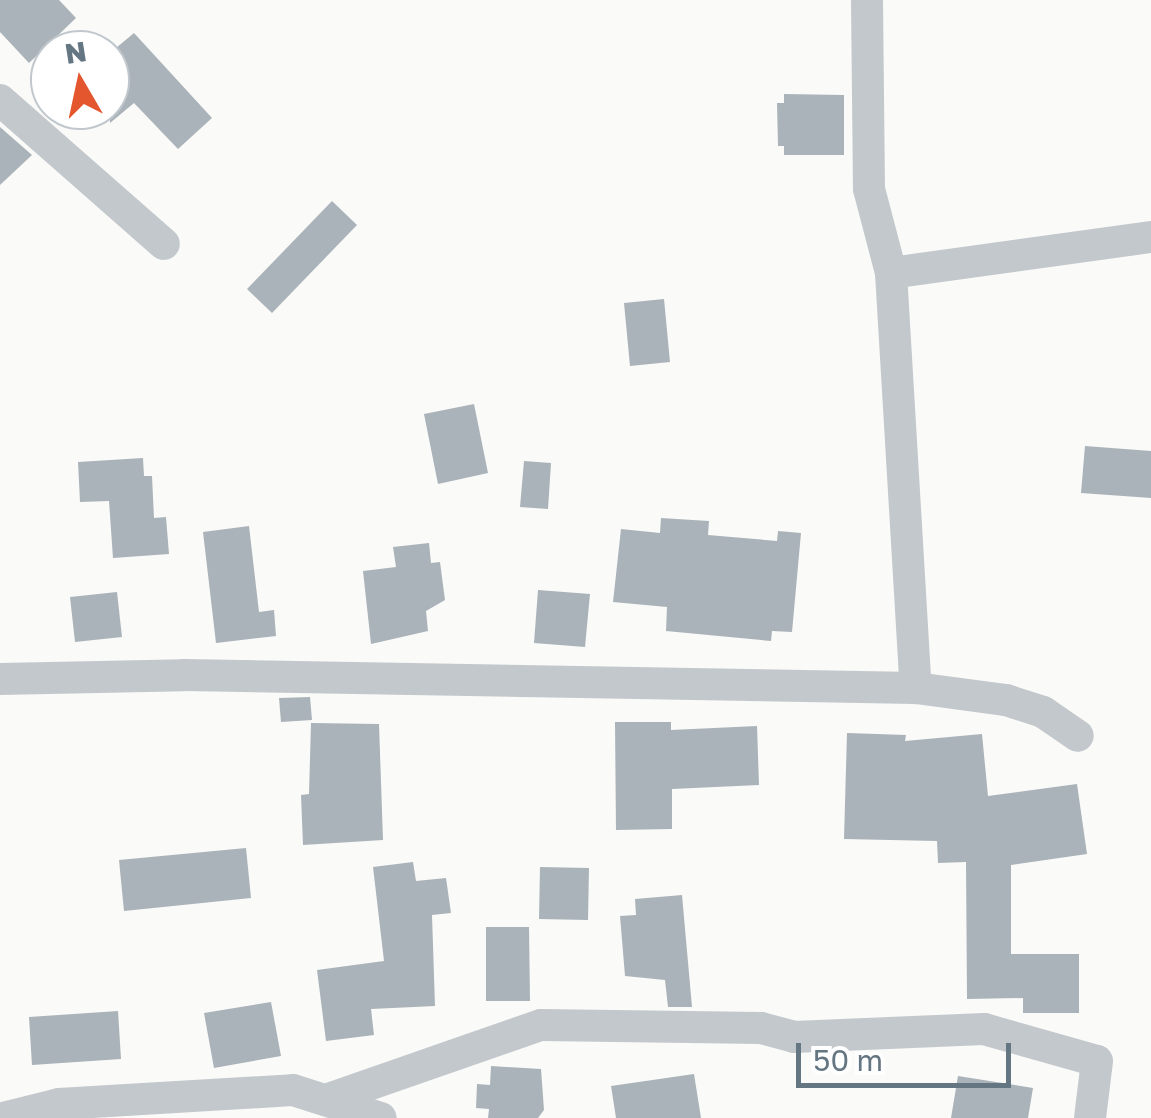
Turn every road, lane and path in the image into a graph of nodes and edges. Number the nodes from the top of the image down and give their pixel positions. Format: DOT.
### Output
graph roads {
  1 [pos="867,0"];
  2 [pos="0,100"];
  3 [pos="1151,237"];
  4 [pos="164,244"];
  5 [pos="891,273"];
  6 [pos="0,680"];
  7 [pos="916,688"];
  8 [pos="1078,736"];
  9 [pos="331,1098"];
  10 [pos="4,1118"];
  11 [pos="380,1118"];
  12 [pos="1090,1118"];
  1 -- 5 [label="street"];
  2 -- 4 [label="street"];
  3 -- 5 [label="street"];
  5 -- 7 [label="street"];
  6 -- 7 [label="street"];
  7 -- 8 [label="street"];
  9 -- 10 [label="street"];
  9 -- 11 [label="street"];
  9 -- 12 [label="street"];
}
